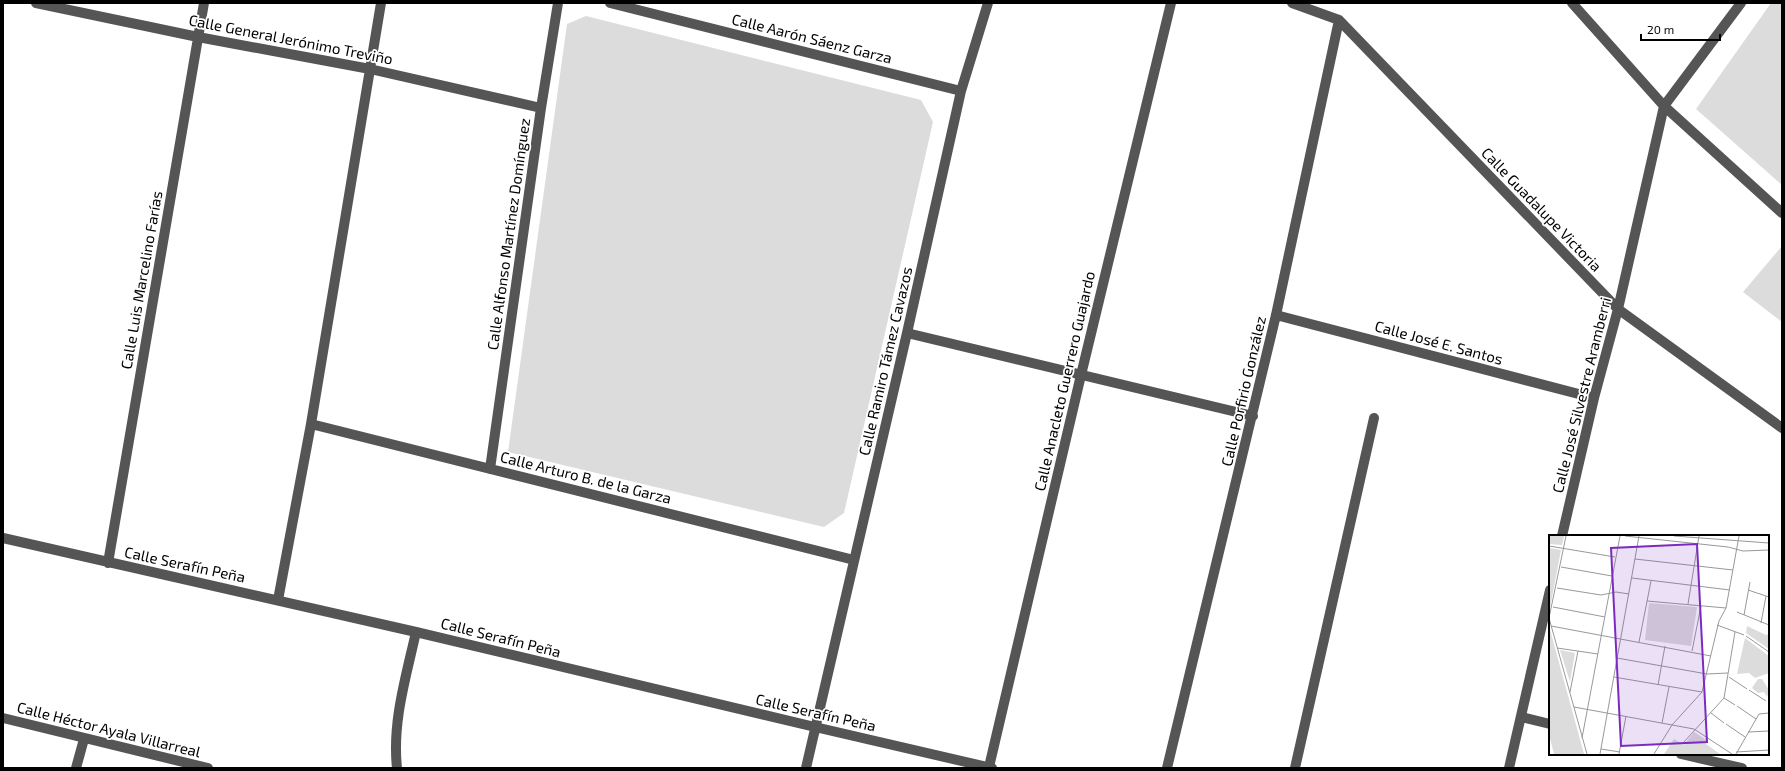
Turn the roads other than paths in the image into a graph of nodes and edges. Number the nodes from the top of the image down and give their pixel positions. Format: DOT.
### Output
graph roads {
  1 [pos="36,3"];
  2 [pos="204,3"];
  3 [pos="381,3"];
  4 [pos="558,3"];
  5 [pos="610,3"];
  6 [pos="988,3"];
  7 [pos="1171,3"];
  8 [pos="1292,3"];
  9 [pos="1572,3"];
  10 [pos="1741,3"];
  11 [pos="1339,20"];
  12 [pos="198,37"];
  13 [pos="370,69"];
  14 [pos="961,91"];
  15 [pos="1664,106"];
  16 [pos="541,108"];
  17 [pos="1782,213"];
  18 [pos="1618,308"];
  19 [pos="1276,315"];
  20 [pos="907,333"];
  21 [pos="1081,375"];
  22 [pos="1594,398"];
  23 [pos="1253,416"];
  24 [pos="1374,418"];
  25 [pos="311,424"];
  26 [pos="1782,428"];
  27 [pos="490,468"];
  28 [pos="1562,535"];
  29 [pos="3,538"];
  30 [pos="854,560"];
  31 [pos="108,563"];
  32 [pos="1549,594"];
  33 [pos="278,600"];
  34 [pos="416,632"];
  35 [pos="3,718"];
  36 [pos="1521,718"];
  37 [pos="1549,724"];
  38 [pos="815,728"];
  39 [pos="84,739"];
  40 [pos="1685,755"];
  41 [pos="76,768"];
  42 [pos="208,768"];
  43 [pos="397,768"];
  44 [pos="806,768"];
  45 [pos="990,768"];
  46 [pos="1167,768"];
  47 [pos="1295,768"];
  48 [pos="1509,768"];
  49 [pos="1742,768"];
  1 -- 12 [label="street, Calle General Jerónimo Treviño"];
  2 -- 12 [label="street, Calle Luis Marcelino Farías"];
  3 -- 13 [label="street"];
  4 -- 16 [label="street, Calle Alfonso Martínez Domínguez"];
  5 -- 14 [label="street, Calle Aarón Sáenz Garza"];
  6 -- 14 [label="street, Calle Ramiro Támez Cavazos"];
  7 -- 21 [label="street, Calle Anacleto Guerrero Guajardo"];
  8 -- 11 [label="street, Calle Guadalupe Victoria"];
  9 -- 15 [label="street"];
  10 -- 15 [label="street, Calle José Silvestre Aramberri"];
  11 -- 18 [label="street, Calle Guadalupe Victoria"];
  11 -- 19 [label="street, Calle Porfirio González"];
  12 -- 13 [label="street, Calle General Jerónimo Treviño"];
  12 -- 31 [label="street, Calle Luis Marcelino Farías"];
  13 -- 16 [label="street, Calle General Jerónimo Treviño"];
  13 -- 25 [label="street"];
  14 -- 20 [label="street, Calle Ramiro Támez Cavazos"];
  15 -- 17 [label="street"];
  15 -- 18 [label="street, Calle José Silvestre Aramberri"];
  16 -- 27 [label="street, Calle Alfonso Martínez Domínguez"];
  18 -- 22 [label="street, Calle José Silvestre Aramberri"];
  18 -- 26 [label="street, Calle Guadalupe Victoria"];
  19 -- 22 [label="street, Calle José E. Santos"];
  19 -- 23 [label="street, Calle Porfirio González"];
  20 -- 21 [label="street"];
  20 -- 30 [label="street, Calle Ramiro Támez Cavazos"];
  21 -- 23 [label="street"];
  21 -- 45 [label="street, Calle Anacleto Guerrero Guajardo"];
  22 -- 28 [label="street, Calle José Silvestre Aramberri"];
  23 -- 46 [label="street, Calle Porfirio González"];
  24 -- 47 [label="street"];
  25 -- 27 [label="street, Calle Arturo B. de la Garza"];
  25 -- 33 [label="street"];
  27 -- 30 [label="street, Calle Arturo B. de la Garza"];
  29 -- 31 [label="street, Calle Serafín Peña"];
  30 -- 38 [label="street, Calle Ramiro Támez Cavazos"];
  31 -- 33 [label="street, Calle Serafín Peña"];
  32 -- 36 [label="street"];
  33 -- 34 [label="street, Calle Serafín Peña"];
  34 -- 38 [label="street, Calle Serafín Peña"];
  34 -- 43 [label="street"];
  35 -- 39 [label="street, Calle Héctor Ayala Villarreal"];
  36 -- 37 [label="street"];
  36 -- 48 [label="street"];
  38 -- 44 [label="street, Calle Ramiro Támez Cavazos"];
  38 -- 45 [label="street, Calle Serafín Peña"];
  39 -- 41 [label="street"];
  39 -- 42 [label="street, Calle Héctor Ayala Villarreal"];
  40 -- 49 [label="street"];
}
